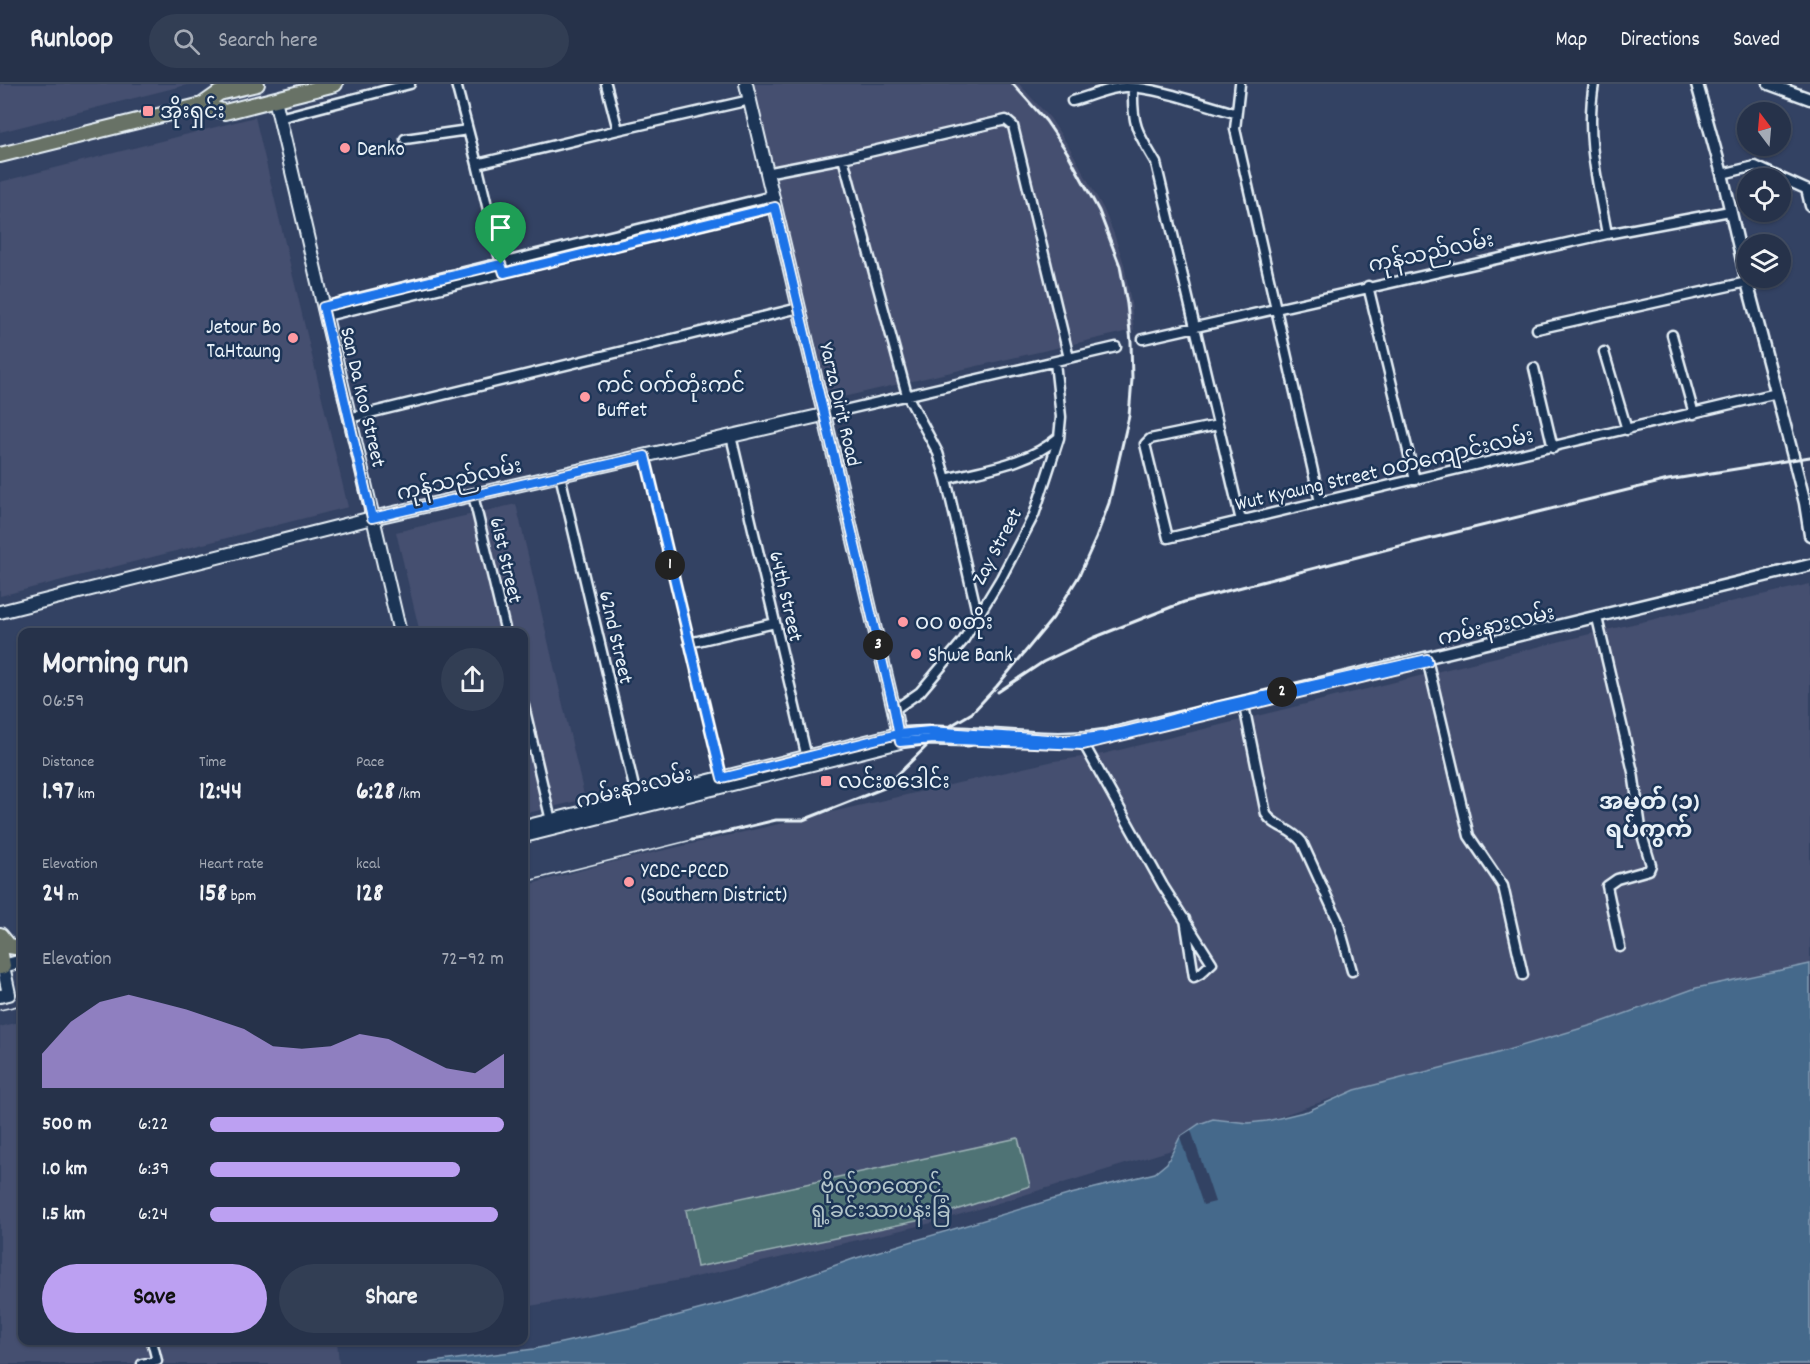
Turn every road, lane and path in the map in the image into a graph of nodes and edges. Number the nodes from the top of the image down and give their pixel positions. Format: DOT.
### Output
graph roads {
  1 [pos="257,84"];
  2 [pos="335,84"];
  3 [pos="410,84"];
  4 [pos="456,84"];
  5 [pos="606,84"];
  6 [pos="746,84"];
  7 [pos="1240,84"];
  8 [pos="1594,84"];
  9 [pos="1697,84"];
  10 [pos="1769,84"];
  11 [pos="1133,88"];
  12 [pos="275,99"];
  13 [pos="1810,99"];
  14 [pos="750,100"];
  15 [pos="1071,101"];
  16 [pos="202,105"];
  17 [pos="1235,113"];
  18 [pos="279,118"];
  19 [pos="468,130"];
  20 [pos="618,130"];
  21 [pos="405,139"];
  22 [pos="0,155"];
  23 [pos="843,158"];
  24 [pos="477,164"];
  25 [pos="766,173"];
  26 [pos="1722,174"];
  27 [pos="1808,190"];
  28 [pos="774,201"];
  29 [pos="1810,206"];
  30 [pos="1730,212"];
  31 [pos="634,230"];
  32 [pos="1606,234"];
  33 [pos="638,241"];
  34 [pos="1737,241"];
  35 [pos="581,243"];
  36 [pos="583,254"];
  37 [pos="501,264"];
  38 [pos="504,273"];
  39 [pos="1737,284"];
  40 [pos="414,285"];
  41 [pos="1368,286"];
  42 [pos="1749,288"];
  43 [pos="417,294"];
  44 [pos="799,308"];
  45 [pos="1275,308"];
  46 [pos="324,312"];
  47 [pos="1194,326"];
  48 [pos="1537,329"];
  49 [pos="1672,335"];
  50 [pos="1143,339"];
  51 [pos="1116,347"];
  52 [pos="1604,352"];
  53 [pos="1069,358"];
  54 [pos="1055,362"];
  55 [pos="1534,368"];
  56 [pos="1777,393"];
  57 [pos="907,394"];
  58 [pos="1694,414"];
  59 [pos="824,415"];
  60 [pos="349,418"];
  61 [pos="1218,425"];
  62 [pos="1627,430"];
  63 [pos="731,436"];
  64 [pos="1059,438"];
  65 [pos="1553,448"];
  66 [pos="645,456"];
  67 [pos="560,475"];
  68 [pos="946,479"];
  69 [pos="1415,480"];
  70 [pos="473,495"];
  71 [pos="1320,502"];
  72 [pos="372,518"];
  73 [pos="1241,520"];
  74 [pos="1810,535"];
  75 [pos="1810,565"];
  76 [pos="1810,571"];
  77 [pos="0,612"];
  78 [pos="978,617"];
  79 [pos="1598,622"];
  80 [pos="775,623"];
  81 [pos="399,628"];
  82 [pos="505,628"];
  83 [pos="688,643"];
  84 [pos="1427,660"];
  85 [pos="1244,703"];
  86 [pos="894,710"];
  87 [pos="528,723"];
  88 [pos="899,738"];
  89 [pos="1082,742"];
  90 [pos="808,761"];
  91 [pos="723,782"];
  92 [pos="637,803"];
  93 [pos="552,824"];
  94 [pos="528,827"];
  95 [pos="528,834"];
  96 [pos="1185,919"];
  97 [pos="0,935"];
  98 [pos="1620,947"];
  99 [pos="18,949"];
  100 [pos="18,952"];
  101 [pos="1,958"];
  102 [pos="18,960"];
  103 [pos="1352,971"];
  104 [pos="1523,975"];
  105 [pos="4,995"];
  106 [pos="153,1345"];
  107 [pos="142,1364"];
  1 -- 16 [label="main road"];
  2 -- 12 [label="main road"];
  3 -- 18 [label="street"];
  4 -- 19 [label="street"];
  5 -- 20 [label="street"];
  6 -- 14 [label="main road, Yarza Dirit Road"];
  7 -- 17 [label="street"];
  8 -- 32 [label="street"];
  9 -- 26 [label="street"];
  10 -- 13 [label="street"];
  11 -- 15 [label="street"];
  11 -- 17 [label="street"];
  11 -- 47 [label="street"];
  12 -- 16 [label="main road"];
  12 -- 18 [label="main road, San Da Koo Street"];
  14 -- 20 [label="street"];
  14 -- 25 [label="main road, Yarza Dirit Road"];
  16 -- 22 [label="main road"];
  17 -- 45 [label="street"];
  18 -- 46 [label="main road, San Da Koo Street"];
  19 -- 21 [label="street"];
  19 -- 24 [label="street"];
  20 -- 24 [label="street"];
  23 -- 25 [label="street"];
  23 -- 53 [label="street"];
  23 -- 57 [label="street"];
  24 -- 37 [label="street"];
  25 -- 28 [label="main road, Yarza Dirit Road"];
  26 -- 27 [label="street"];
  26 -- 30 [label="street"];
  27 -- 29 [label="street"];
  28 -- 31 [label="street"];
  28 -- 33 [label="street"];
  28 -- 44 [label="main road, Yarza Dirit Road"];
  30 -- 32 [label="street, ကုန်သည်လမ်း"];
  30 -- 34 [label="street"];
  31 -- 33 [label="street"];
  31 -- 35 [label="street"];
  32 -- 41 [label="street, ကုန်သည်လမ်း"];
  33 -- 36 [label="street"];
  35 -- 36 [label="street"];
  35 -- 37 [label="street"];
  36 -- 38 [label="street"];
  37 -- 38 [label="street"];
  37 -- 40 [label="street"];
  38 -- 43 [label="street"];
  39 -- 48 [label="street"];
  40 -- 43 [label="street"];
  40 -- 46 [label="street"];
  41 -- 45 [label="street, ကုန်သည်လမ်း"];
  41 -- 69 [label="street"];
  42 -- 56 [label="street"];
  43 -- 46 [label="street"];
  44 -- 59 [label="main road, Yarza Dirit Road"];
  44 -- 60 [label="street"];
  45 -- 47 [label="street, ကုန်သည်လမ်း"];
  45 -- 71 [label="street"];
  46 -- 60 [label="main road, San Da Koo Street"];
  47 -- 50 [label="street, ကုန်သည်လမ်း"];
  47 -- 61 [label="street"];
  49 -- 58 [label="street"];
  51 -- 53 [label="street"];
  52 -- 62 [label="street"];
  53 -- 54 [label="street"];
  54 -- 57 [label="street"];
  54 -- 64 [label="street, Zay Street"];
  55 -- 65 [label="street"];
  56 -- 58 [label="street, Wut Kyaung Street ဝတ်ကျောင်းလမ်း"];
  56 -- 74 [label="street"];
  57 -- 59 [label="street"];
  57 -- 68 [label="street"];
  58 -- 62 [label="street, Wut Kyaung Street ဝတ်ကျောင်းလမ်း"];
  59 -- 63 [label="main road, ကုန်သည်လမ်း"];
  59 -- 86 [label="main road, Yarza Dirit Road"];
  60 -- 72 [label="main road, San Da Koo Street"];
  61 -- 73 [label="street"];
  61 -- 73 [label="street, Wut Kyaung Street ဝတ်ကျောင်းလမ်း"];
  62 -- 65 [label="street, Wut Kyaung Street ဝတ်ကျောင်းလမ်း"];
  63 -- 66 [label="main road, ကုန်သည်လမ်း"];
  63 -- 80 [label="street, 64th Street"];
  64 -- 68 [label="street"];
  64 -- 78 [label="street, Zay Street"];
  65 -- 69 [label="street, Wut Kyaung Street ဝတ်ကျောင်းလမ်း"];
  66 -- 67 [label="main road, ကုန်သည်လမ်း"];
  66 -- 83 [label="street"];
  67 -- 70 [label="main road, ကုန်သည်လမ်း"];
  67 -- 92 [label="street, 62nd Street"];
  68 -- 78 [label="street"];
  69 -- 71 [label="street, Wut Kyaung Street ဝတ်ကျောင်းလမ်း"];
  70 -- 72 [label="main road, ကုန်သည်လမ်း"];
  70 -- 82 [label="street, 61st Street"];
  71 -- 73 [label="street, Wut Kyaung Street ဝတ်ကျောင်းလမ်း"];
  72 -- 77 [label="main road, ကုန်သည်လမ်း"];
  72 -- 81 [label="main road, San Da Koo Street"];
  75 -- 84 [label="street, ကမ်းနားလမ်း"];
  76 -- 79 [label="street, ကမ်းနားလမ်း"];
  78 -- 86 [label="street, Zay Street"];
  79 -- 84 [label="street, ကမ်းနားလမ်း"];
  79 -- 98 [label="street"];
  80 -- 83 [label="street"];
  80 -- 90 [label="street, 64th Street"];
  83 -- 91 [label="street"];
  84 -- 85 [label="street, ကမ်းနားလမ်း"];
  84 -- 104 [label="street"];
  85 -- 89 [label="street, ကမ်းနားလမ်း"];
  85 -- 103 [label="street"];
  86 -- 88 [label="main road, Yarza Dirit Road"];
  87 -- 93 [label="street"];
  88 -- 89 [label="street, ကမ်းနားလမ်း"];
  88 -- 90 [label="main road, ကမ်းနားလမ်း"];
  89 -- 96 [label="street"];
  90 -- 91 [label="main road, ကမ်းနားလမ်း"];
  91 -- 92 [label="main road, ကမ်းနားလမ်း"];
  92 -- 93 [label="main road, ကမ်းနားလမ်း"];
  93 -- 94 [label="main road, ကမ်းနားလမ်း"];
  93 -- 95 [label="main road, ကမ်းနားလမ်း"];
  96 -- 96 [label="street"];
  97 -- 99 [label="main road"];
  100 -- 101 [label="main road"];
  101 -- 102 [label="main road"];
  101 -- 105 [label="main road"];
  106 -- 107 [label="street"];
}
